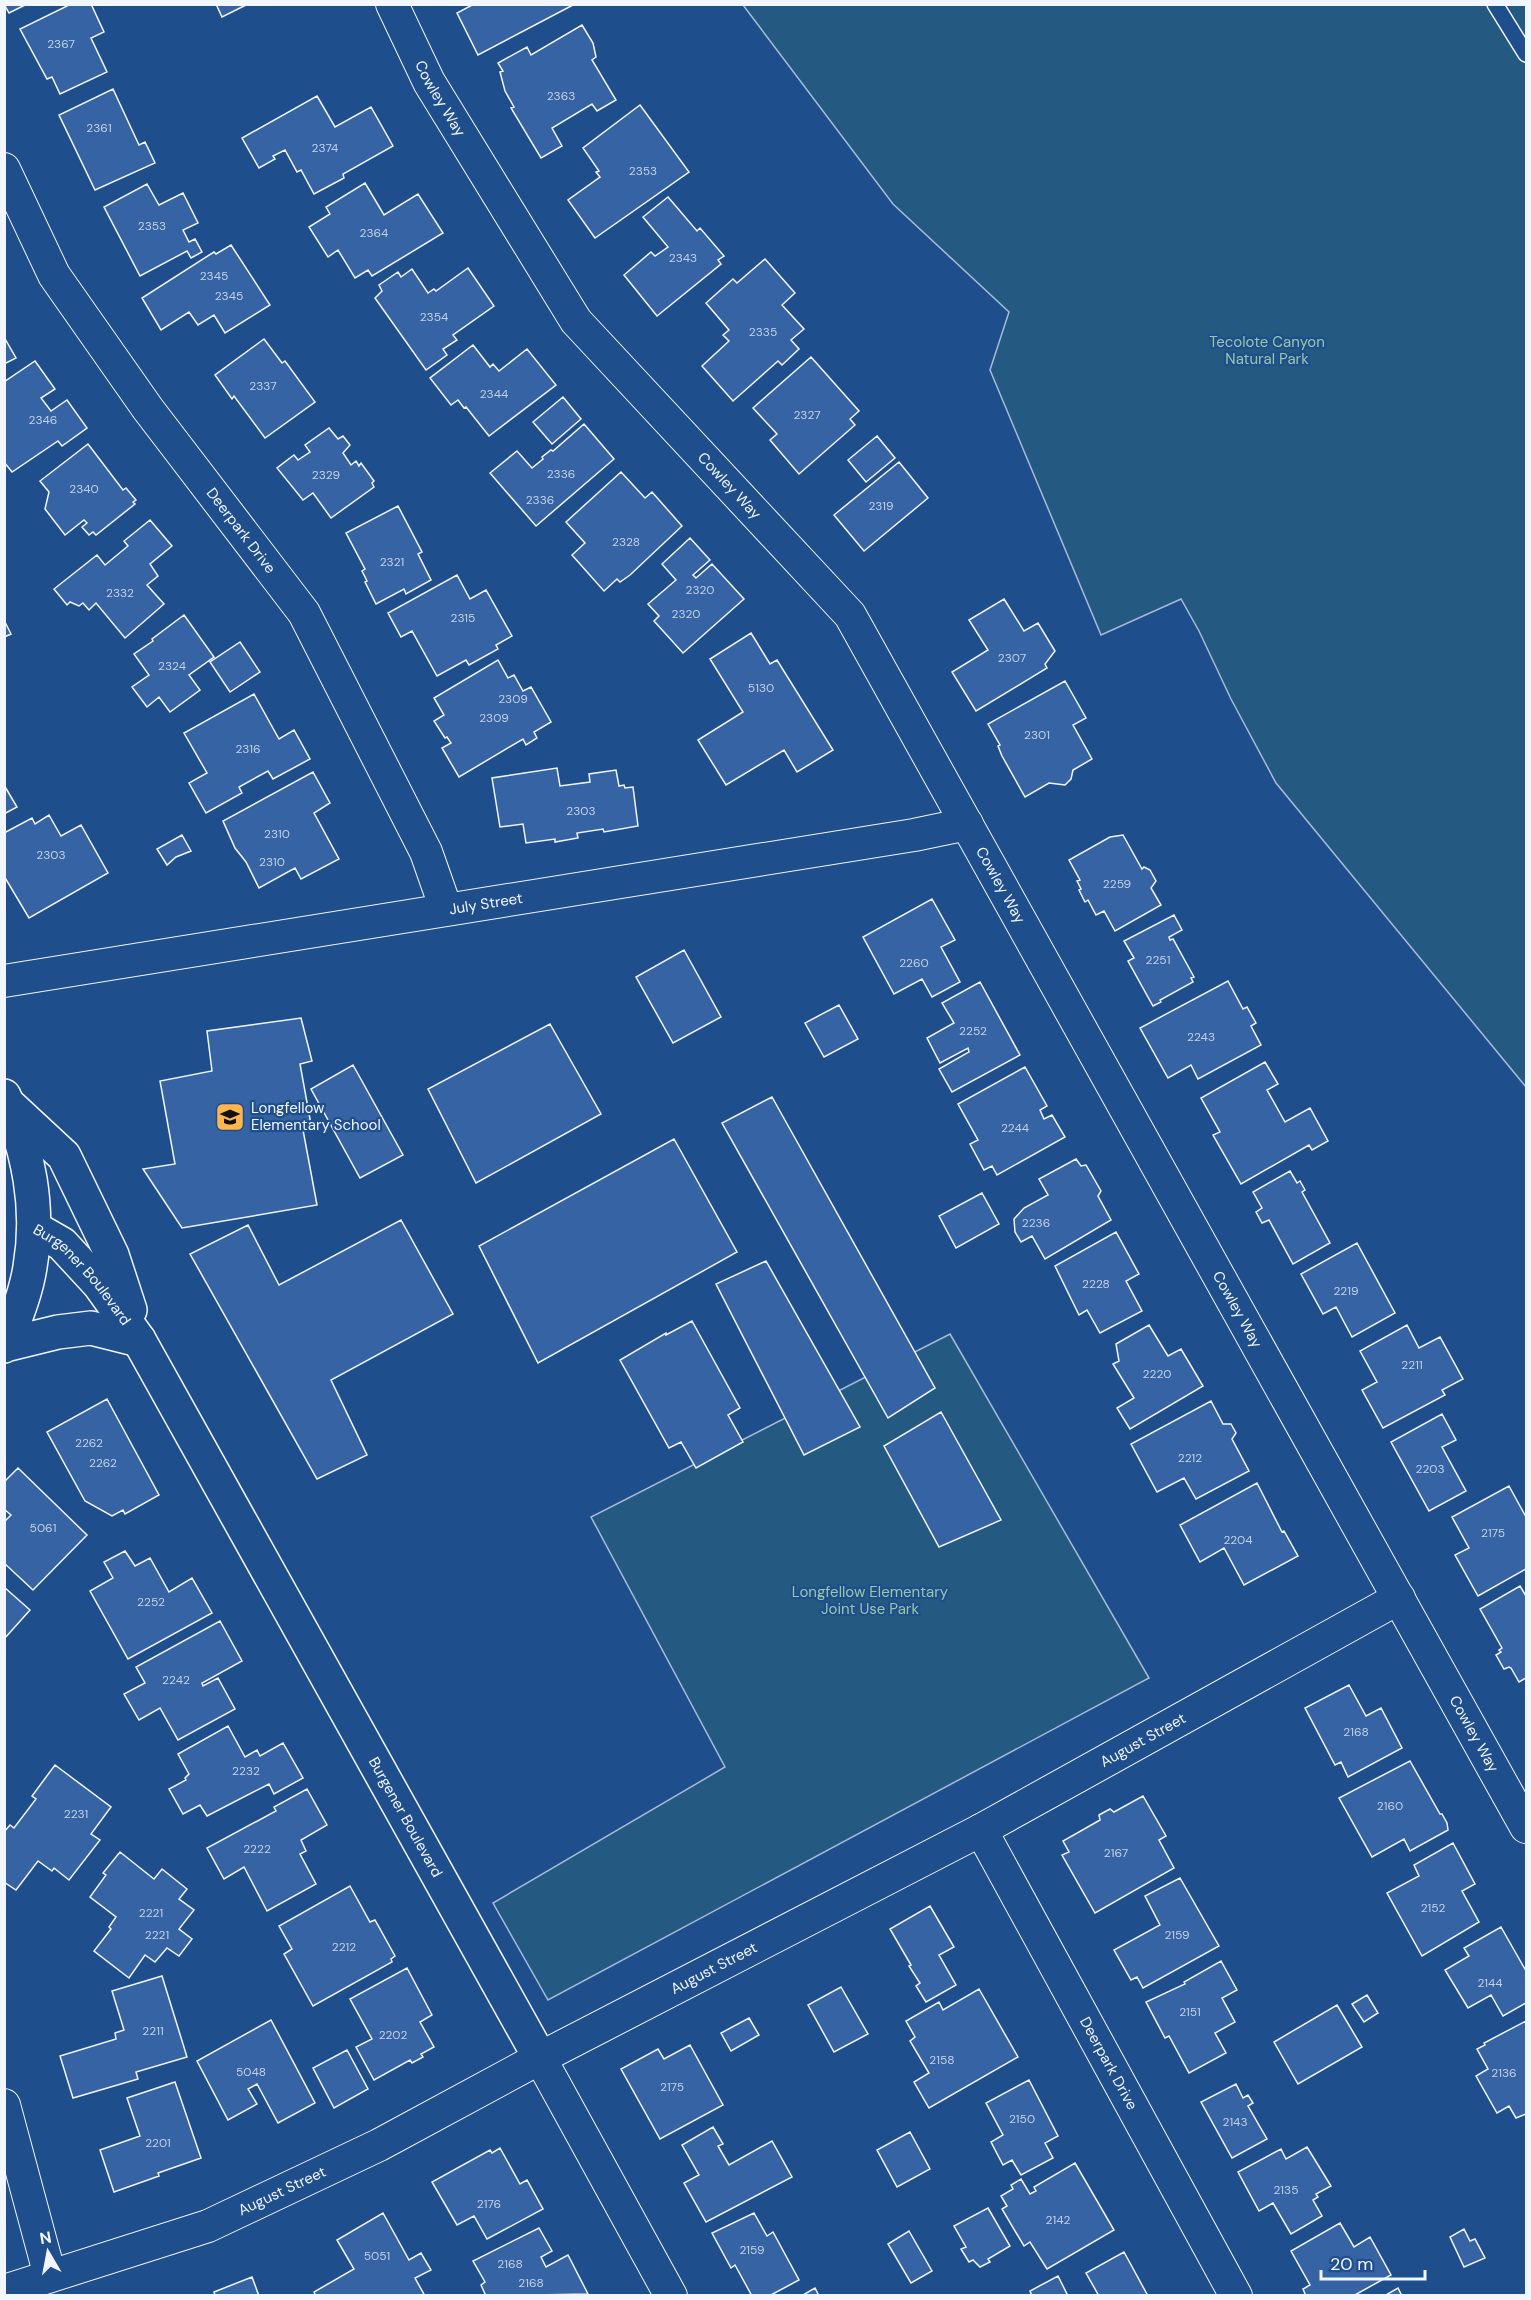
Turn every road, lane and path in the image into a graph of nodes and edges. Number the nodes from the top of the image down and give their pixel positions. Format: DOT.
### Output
graph roads {
  1 [pos="392,4"];
  2 [pos="1495,4"];
  3 [pos="1527,54"];
  4 [pos="4,169"];
  5 [pos="967,824"];
  6 [pos="446,909"];
  7 [pos="4,981"];
  8 [pos="6,1100"];
  9 [pos="33,1228"];
  10 [pos="139,1340"];
  11 [pos="5,1346"];
  12 [pos="1399,1598"];
  13 [pos="1527,1827"];
  14 [pos="981,1830"];
  15 [pos="540,2058"];
  16 [pos="4,2104"];
  17 [pos="50,2276"];
  18 [pos="4,2291"];
  19 [pos="671,2295"];
  20 [pos="1236,2295"];
  1 -- 5 [label="street, Cowley Way"];
  2 -- 3 [label="lane"];
  4 -- 6 [label="street, Deerpark Drive"];
  5 -- 6 [label="street, July Street"];
  5 -- 12 [label="street, Cowley Way"];
  6 -- 7 [label="street, July Street"];
  8 -- 9 [label="street, Burgener Boulevard"];
  8 -- 10 [label="street, Burgener Boulevard"];
  9 -- 10 [label="street, Burgener Boulevard"];
  9 -- 11 [label="street"];
  10 -- 11 [label="street"];
  10 -- 15 [label="street, Burgener Boulevard"];
  12 -- 13 [label="street, Cowley Way"];
  12 -- 14 [label="street, August Street"];
  14 -- 15 [label="street, August Street"];
  14 -- 20 [label="street, Deerpark Drive"];
  15 -- 17 [label="street, August Street"];
  15 -- 19 [label="street, Burgener Boulevard"];
  16 -- 17 [label="street"];
  17 -- 18 [label="street, August Street"];
}
